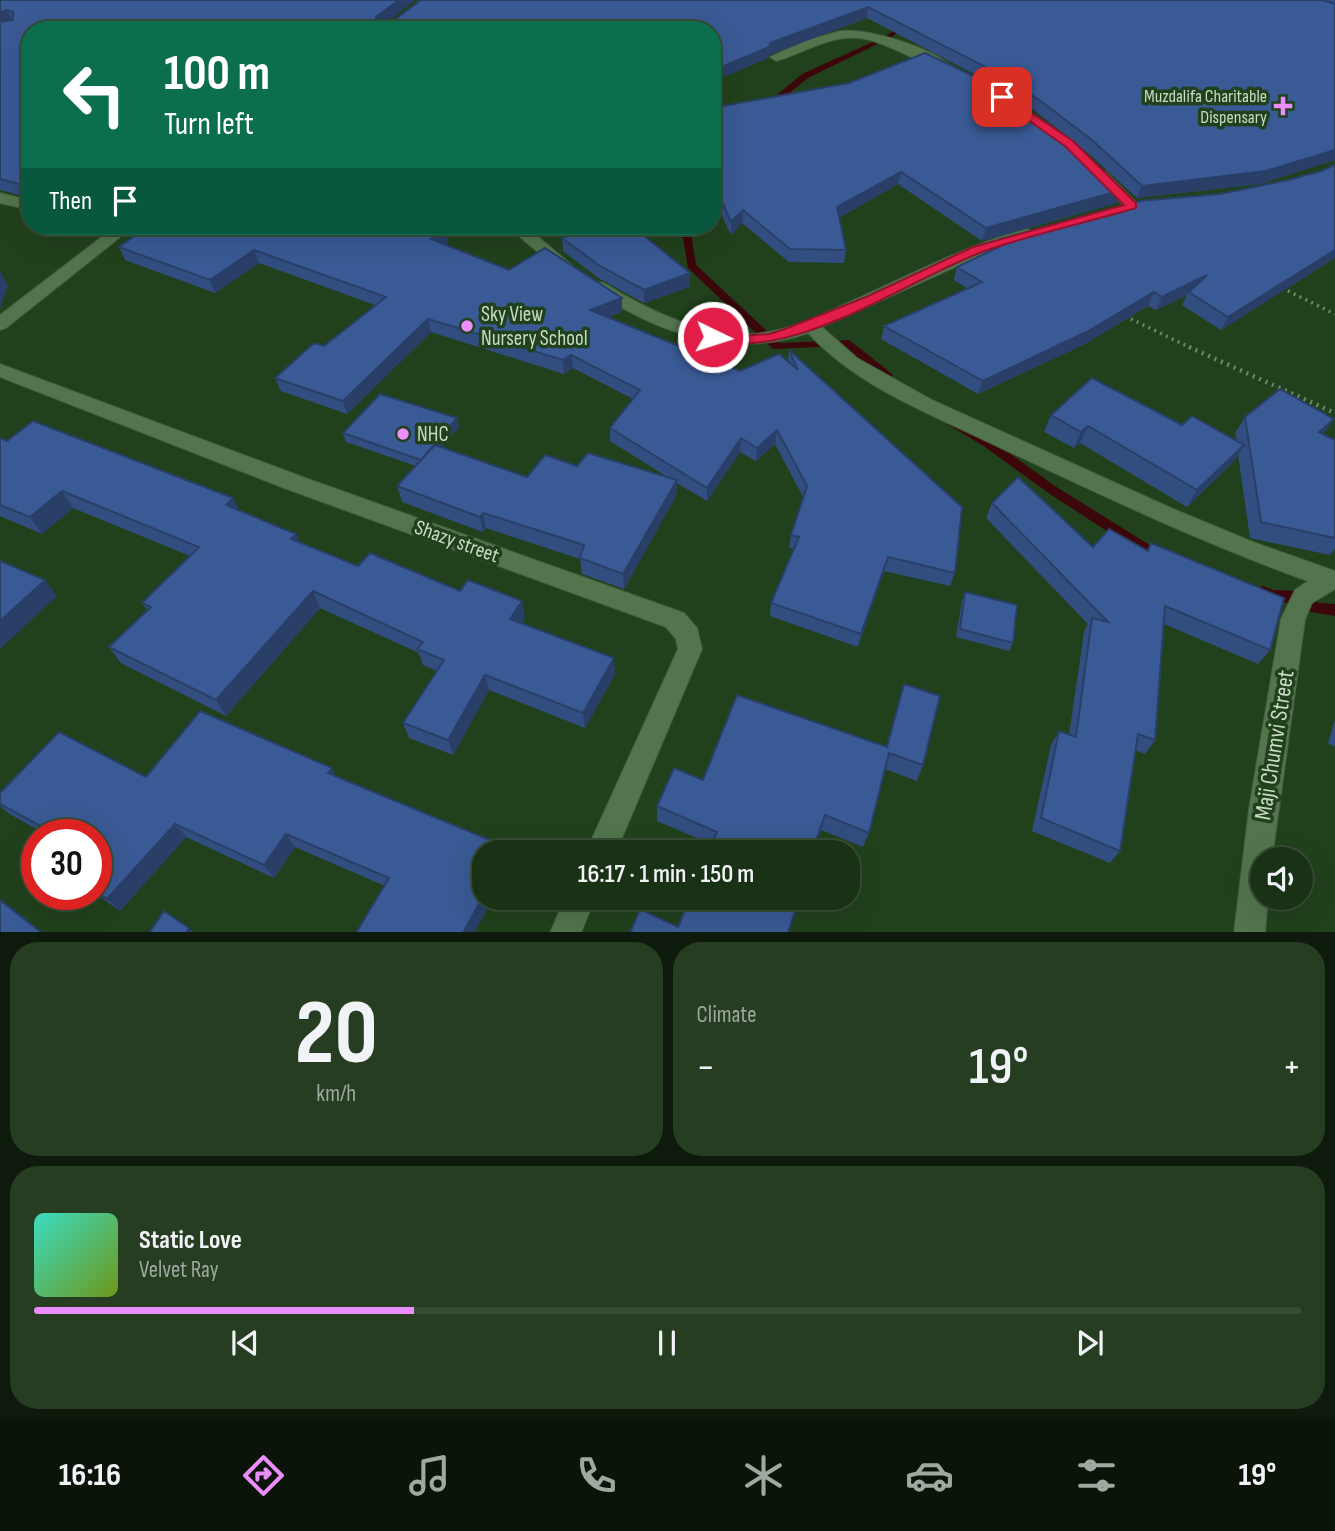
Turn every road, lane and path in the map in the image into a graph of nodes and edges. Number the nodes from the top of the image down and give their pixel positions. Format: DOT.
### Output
graph roads {
  1 [pos="776,57"];
  2 [pos="958,73"];
  3 [pos="1095,169"];
  4 [pos="0,198"];
  5 [pos="21,203"];
  6 [pos="1131,207"];
  7 [pos="1043,230"];
  8 [pos="110,235"];
  9 [pos="527,235"];
  10 [pos="1278,286"];
  11 [pos="1116,312"];
  12 [pos="1335,314"];
  13 [pos="0,324"];
  14 [pos="811,326"];
  15 [pos="0,370"];
  16 [pos="1335,413"];
  17 [pos="1332,579"];
  18 [pos="606,840"];
  19 [pos="575,910"];
  20 [pos="565,932"];
  21 [pos="1249,932"];
  1 -- 2 [label="street"];
  3 -- 6 [label="street"];
  4 -- 5 [label="street"];
  7 -- 14 [label="street"];
  8 -- 13 [label="street"];
  9 -- 14 [label="street"];
  10 -- 12 [label="path"];
  11 -- 16 [label="path"];
  14 -- 17 [label="street"];
  15 -- 18 [label="street, Shazy street"];
  17 -- 21 [label="street, Maji Chumvi Street"];
  19 -- 20 [label="street"];
}
